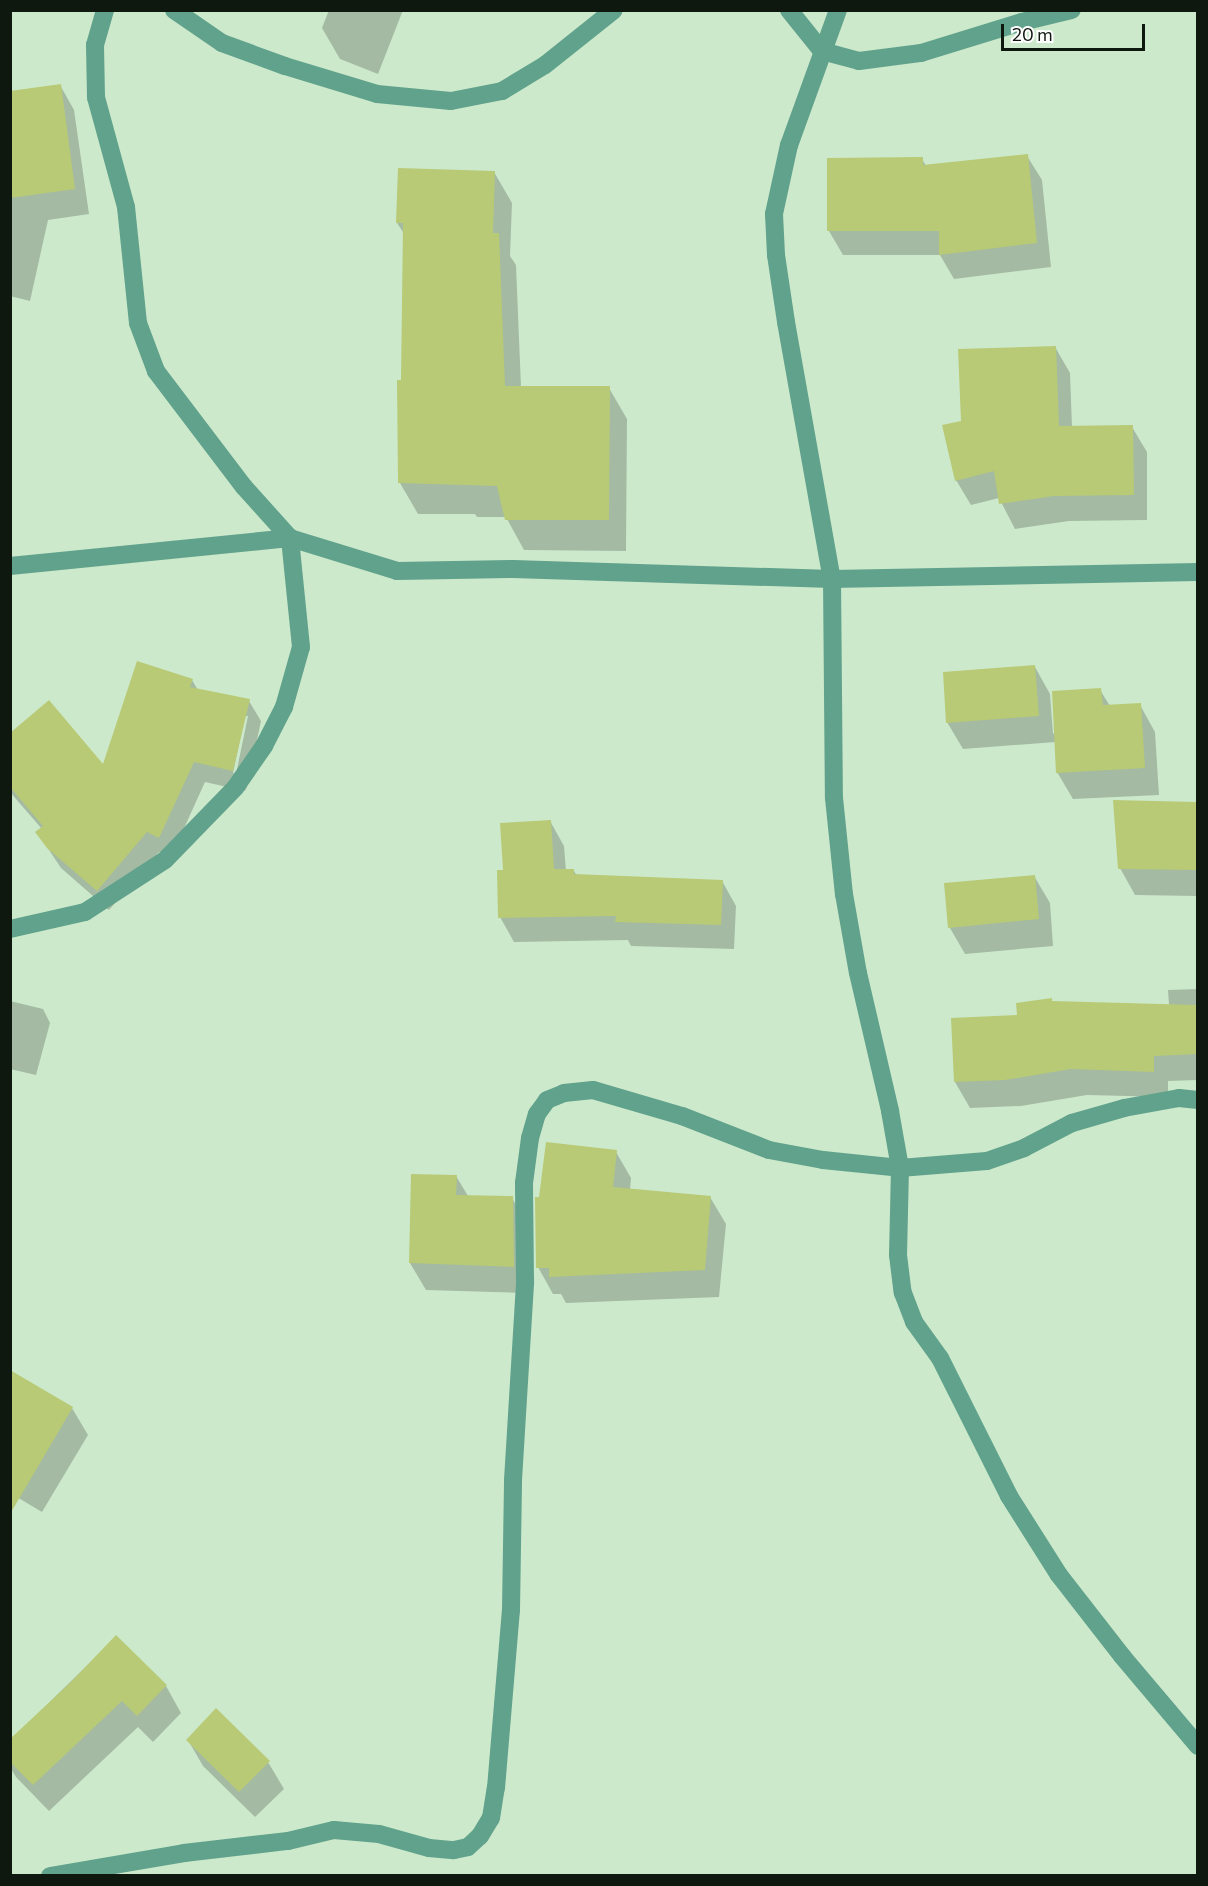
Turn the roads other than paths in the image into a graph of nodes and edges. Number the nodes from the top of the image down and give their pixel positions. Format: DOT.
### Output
graph roads {
  1 [pos="105,10"];
  2 [pos="174,10"];
  3 [pos="614,10"];
  4 [pos="789,10"];
  5 [pos="838,10"];
  6 [pos="1072,10"];
  7 [pos="822,51"];
  8 [pos="290,538"];
  9 [pos="10,566"];
  10 [pos="1197,572"];
  11 [pos="832,579"];
  12 [pos="10,929"];
  13 [pos="1197,1100"];
  14 [pos="900,1168"];
  15 [pos="1197,1746"];
  16 [pos="50,1875"];
  1 -- 8 [label="street"];
  2 -- 3 [label="street"];
  4 -- 7 [label="street"];
  5 -- 7 [label="street"];
  6 -- 7 [label="street"];
  7 -- 11 [label="street"];
  8 -- 9 [label="street"];
  8 -- 11 [label="street"];
  8 -- 12 [label="street"];
  10 -- 11 [label="street"];
  11 -- 14 [label="street"];
  13 -- 14 [label="street"];
  14 -- 15 [label="street"];
  14 -- 16 [label="street"];
}
